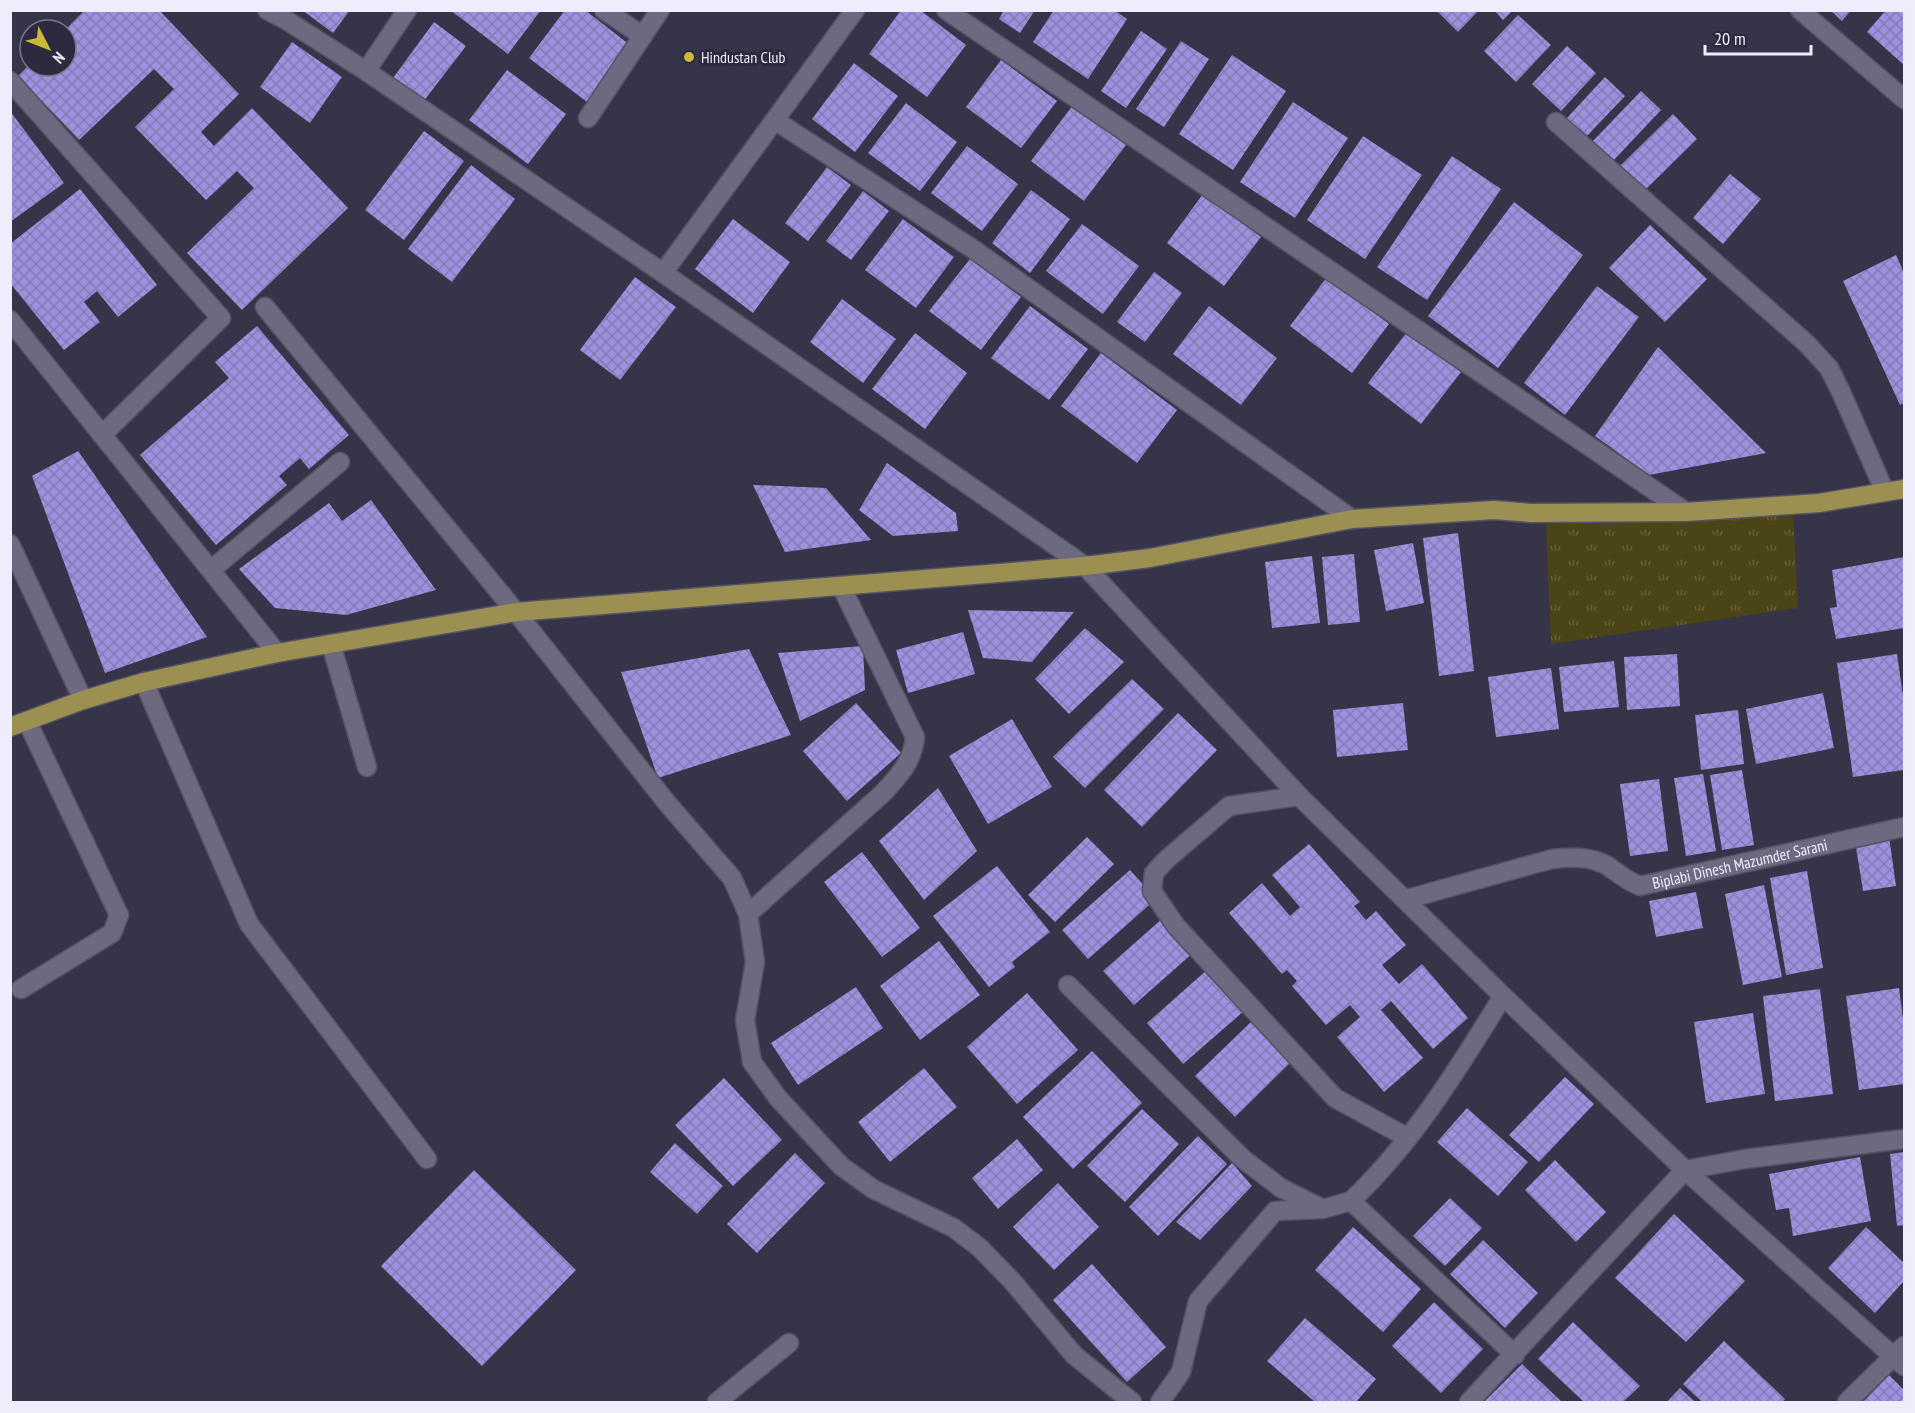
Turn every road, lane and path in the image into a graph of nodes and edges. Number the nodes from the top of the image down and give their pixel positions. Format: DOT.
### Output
graph roads {
  1 [pos="267,10"];
  2 [pos="408,10"];
  3 [pos="604,10"];
  4 [pos="660,10"];
  5 [pos="855,10"];
  6 [pos="946,10"];
  7 [pos="1800,10"];
  8 [pos="643,36"];
  9 [pos="366,71"];
  10 [pos="10,81"];
  11 [pos="1905,99"];
  12 [pos="588,118"];
  13 [pos="776,121"];
  14 [pos="1556,122"];
  15 [pos="663,273"];
  16 [pos="265,307"];
  17 [pos="10,320"];
  18 [pos="102,435"];
  19 [pos="340,462"];
  20 [pos="1905,489"];
  21 [pos="1885,492"];
  22 [pos="1686,512"];
  23 [pos="1352,519"];
  24 [pos="10,544"];
  25 [pos="1085,566"];
  26 [pos="211,570"];
  27 [pos="841,586"];
  28 [pos="516,612"];
  29 [pos="331,644"];
  30 [pos="277,653"];
  31 [pos="144,682"];
  32 [pos="84,700"];
  33 [pos="19,724"];
  34 [pos="367,767"];
  35 [pos="1299,796"];
  36 [pos="1905,827"];
  37 [pos="1407,898"];
  38 [pos="748,914"];
  39 [pos="1068,985"];
  40 [pos="21,989"];
  41 [pos="1503,996"];
  42 [pos="1408,1138"];
  43 [pos="1905,1139"];
  44 [pos="427,1159"];
  45 [pos="1685,1170"];
  46 [pos="1351,1201"];
  47 [pos="1323,1209"];
  48 [pos="789,1343"];
  49 [pos="1515,1355"];
  50 [pos="1901,1356"];
  51 [pos="717,1402"];
  52 [pos="1132,1402"];
  53 [pos="1160,1402"];
  54 [pos="1469,1402"];
  55 [pos="1847,1402"];
  1 -- 9 [label="street"];
  2 -- 9 [label="street"];
  3 -- 8 [label="street"];
  4 -- 8 [label="street"];
  5 -- 13 [label="street"];
  6 -- 22 [label="street"];
  7 -- 11 [label="street"];
  8 -- 12 [label="street"];
  9 -- 15 [label="street"];
  10 -- 18 [label="street"];
  13 -- 15 [label="street"];
  13 -- 23 [label="street"];
  14 -- 21 [label="street"];
  15 -- 25 [label="street"];
  16 -- 28 [label="street"];
  17 -- 18 [label="street"];
  18 -- 26 [label="street"];
  19 -- 26 [label="street"];
  20 -- 21 [label="main road"];
  21 -- 22 [label="main road"];
  22 -- 23 [label="main road"];
  23 -- 25 [label="main road"];
  24 -- 32 [label="street"];
  25 -- 27 [label="main road"];
  25 -- 35 [label="street"];
  26 -- 30 [label="street"];
  27 -- 28 [label="main road"];
  27 -- 38 [label="street"];
  28 -- 29 [label="main road"];
  28 -- 38 [label="street"];
  29 -- 30 [label="main road"];
  29 -- 34 [label="street"];
  30 -- 31 [label="main road"];
  31 -- 32 [label="main road"];
  31 -- 44 [label="street"];
  32 -- 33 [label="main road"];
  33 -- 40 [label="street"];
  35 -- 37 [label="street"];
  35 -- 42 [label="street"];
  36 -- 37 [label="street, Biplabi Dinesh Mazumder Sarani"];
  37 -- 41 [label="street"];
  38 -- 52 [label="street"];
  39 -- 47 [label="street"];
  41 -- 42 [label="street"];
  41 -- 45 [label="street"];
  42 -- 46 [label="street"];
  43 -- 45 [label="street"];
  45 -- 49 [label="street"];
  45 -- 50 [label="street"];
  46 -- 47 [label="street"];
  46 -- 49 [label="street"];
  47 -- 53 [label="street"];
  48 -- 51 [label="street"];
  49 -- 54 [label="street"];
  50 -- 55 [label="street"];
}
